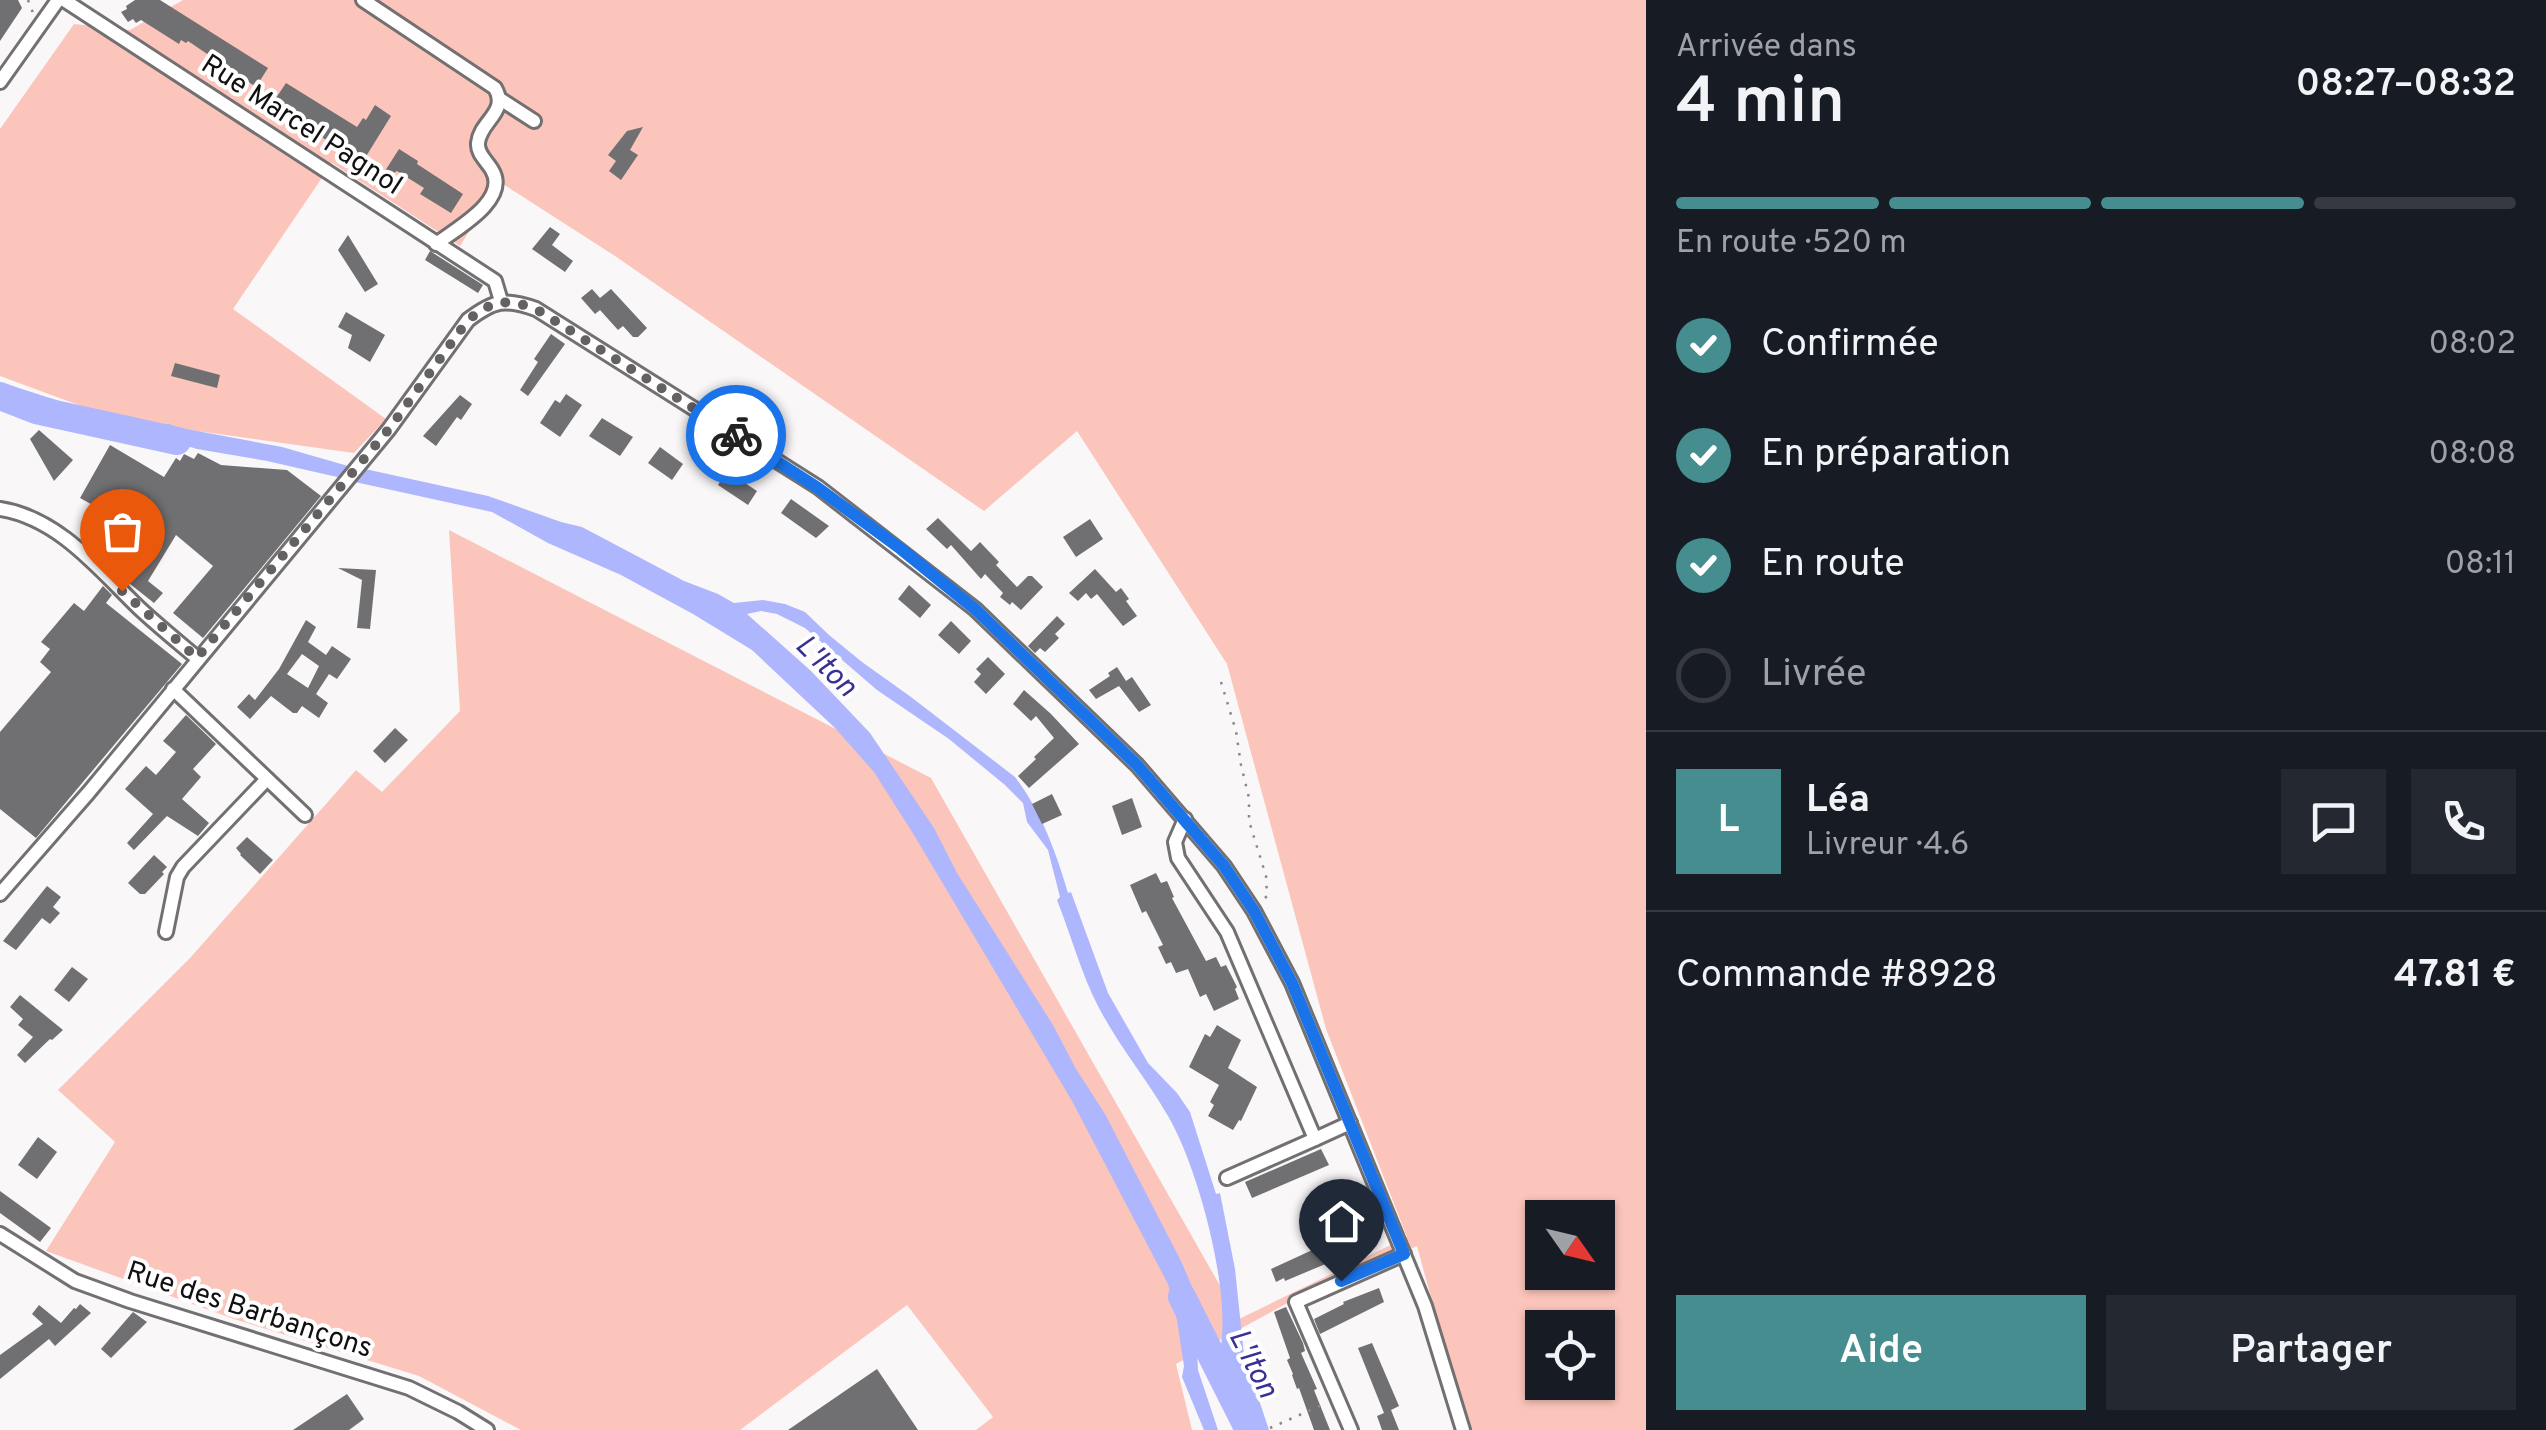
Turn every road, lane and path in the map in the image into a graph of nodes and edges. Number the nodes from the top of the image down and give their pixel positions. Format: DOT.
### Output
graph roads {
  1 [pos="61,0"];
  2 [pos="363,0"];
  3 [pos="0,82"];
  4 [pos="500,100"];
  5 [pos="534,121"];
  6 [pos="436,244"];
  7 [pos="502,301"];
  8 [pos="0,509"];
  9 [pos="197,658"];
  10 [pos="1221,682"];
  11 [pos="172,689"];
  12 [pos="267,779"];
  13 [pos="305,815"];
  14 [pos="1185,819"];
  15 [pos="0,894"];
  16 [pos="1254,911"];
  17 [pos="166,932"];
  18 [pos="1350,1123"];
  19 [pos="1316,1139"];
  20 [pos="1227,1178"];
  21 [pos="0,1234"];
  22 [pos="1404,1254"];
  23 [pos="1338,1398"];
  24 [pos="1270,1428"];
  25 [pos="486,1430"];
  26 [pos="1351,1430"];
  27 [pos="1463,1430"];
  1 -- 3 [label="street"];
  1 -- 6 [label="street, Rue Marcel Pagnol"];
  2 -- 4 [label="street"];
  4 -- 5 [label="street"];
  4 -- 6 [label="street"];
  6 -- 7 [label="street, Rue Marcel Pagnol"];
  7 -- 9 [label="street"];
  7 -- 14 [label="street"];
  8 -- 9 [label="street"];
  9 -- 11 [label="street"];
  10 -- 16 [label="path"];
  11 -- 12 [label="street"];
  11 -- 15 [label="street"];
  12 -- 13 [label="street"];
  12 -- 17 [label="street"];
  14 -- 16 [label="street"];
  14 -- 19 [label="street"];
  16 -- 18 [label="street"];
  18 -- 19 [label="street"];
  18 -- 22 [label="street"];
  19 -- 20 [label="street"];
  21 -- 25 [label="street, Rue des Barbançons"];
  22 -- 23 [label="street"];
  22 -- 27 [label="street"];
  23 -- 24 [label="path"];
  23 -- 26 [label="street"];
}
